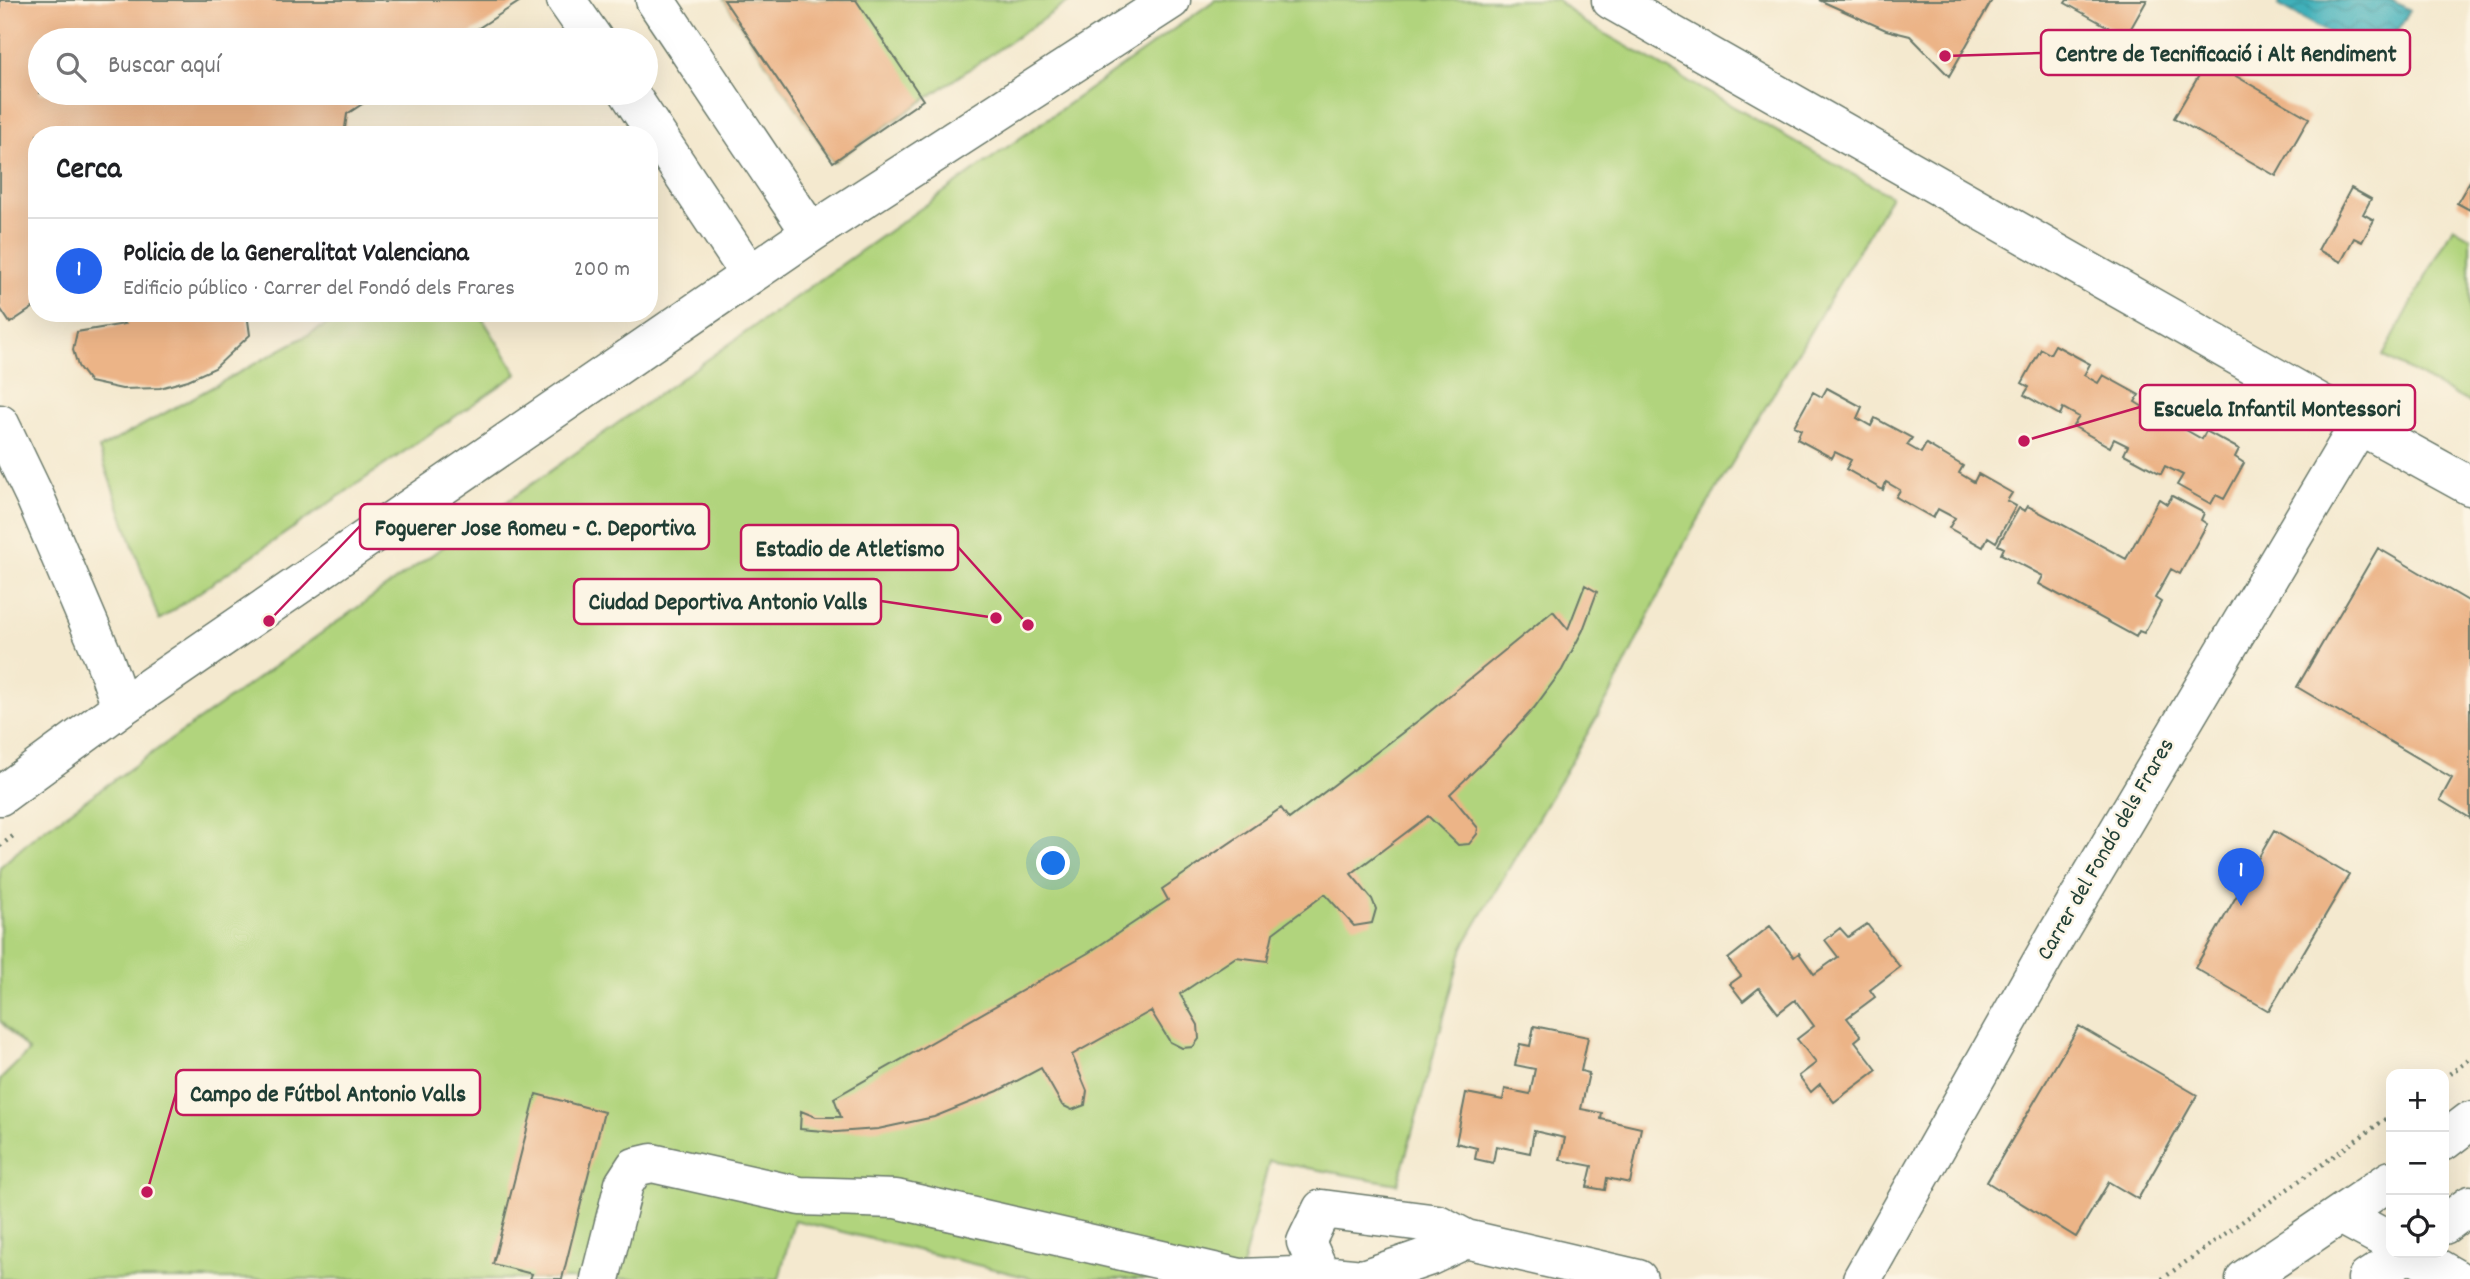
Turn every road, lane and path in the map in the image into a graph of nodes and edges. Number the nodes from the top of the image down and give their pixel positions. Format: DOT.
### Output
graph roads {
  1 [pos="566,0"];
  2 [pos="655,0"];
  3 [pos="1171,0"];
  4 [pos="1611,0"];
  5 [pos="586,28"];
  6 [pos="637,105"];
  7 [pos="652,126"];
  8 [pos="658,135"];
  9 [pos="811,233"];
  10 [pos="750,275"];
  11 [pos="0,424"];
  12 [pos="2359,425"];
  13 [pos="2470,486"];
  14 [pos="121,707"];
  15 [pos="0,796"];
  16 [pos="2470,1059"];
  17 [pos="2449,1074"];
  18 [pos="2386,1119"];
  19 [pos="2470,1121"];
  20 [pos="2449,1137"];
  21 [pos="2386,1184"];
  22 [pos="2470,1205"];
  23 [pos="2341,1215"];
  24 [pos="2449,1221"];
  25 [pos="1466,1239"];
  26 [pos="2386,1239"];
  27 [pos="2401,1258"];
  28 [pos="2418,1258"];
  29 [pos="1319,1277"];
  30 [pos="600,1279"];
  31 [pos="1638,1279"];
  32 [pos="1862,1279"];
  33 [pos="2162,1279"];
  34 [pos="2245,1279"];
  35 [pos="2367,1279"];
  36 [pos="2456,1279"];
  1 -- 5 [label="street"];
  2 -- 9 [label="street"];
  3 -- 9 [label="street"];
  4 -- 12 [label="street"];
  6 -- 7 [label="street"];
  8 -- 10 [label="street"];
  9 -- 10 [label="street"];
  10 -- 14 [label="street"];
  11 -- 14 [label="street"];
  12 -- 13 [label="street"];
  12 -- 32 [label="street, Carrer del Fondó dels Frares"];
  14 -- 15 [label="street"];
  16 -- 17 [label="path"];
  18 -- 33 [label="path"];
  19 -- 20 [label="street"];
  21 -- 23 [label="street"];
  22 -- 24 [label="street"];
  23 -- 26 [label="street"];
  23 -- 34 [label="street"];
  25 -- 29 [label="street"];
  25 -- 29 [label="street"];
  25 -- 31 [label="street"];
  27 -- 35 [label="street"];
  28 -- 36 [label="street"];
  29 -- 30 [label="street"];
}
